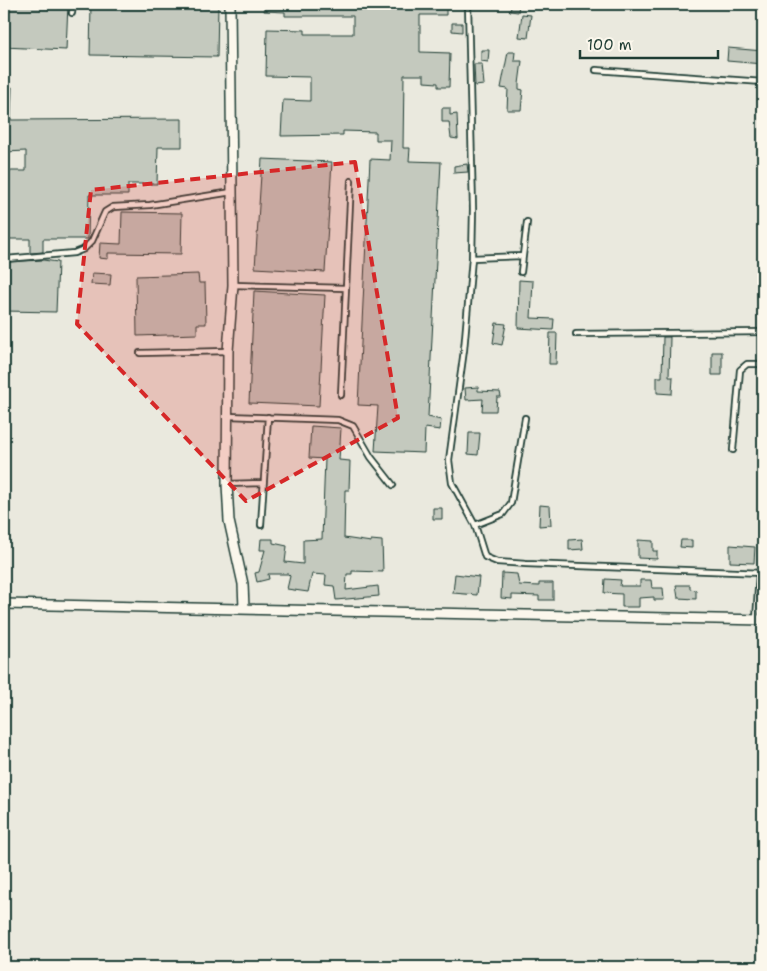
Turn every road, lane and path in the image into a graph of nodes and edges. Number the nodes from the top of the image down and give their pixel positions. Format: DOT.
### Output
graph roads {
  1 [pos="73,4"];
  2 [pos="230,4"];
  3 [pos="468,4"];
  4 [pos="72,13"];
  5 [pos="596,70"];
  6 [pos="763,82"];
  7 [pos="351,181"];
  8 [pos="232,192"];
  9 [pos="527,222"];
  10 [pos="522,256"];
  11 [pos="472,258"];
  12 [pos="6,259"];
  13 [pos="521,272"];
  14 [pos="233,285"];
  15 [pos="346,288"];
  16 [pos="763,332"];
  17 [pos="576,334"];
  18 [pos="228,350"];
  19 [pos="140,353"];
  20 [pos="763,364"];
  21 [pos="341,395"];
  22 [pos="228,416"];
  23 [pos="268,418"];
  24 [pos="525,418"];
  25 [pos="733,450"];
  26 [pos="263,483"];
  27 [pos="227,484"];
  28 [pos="393,485"];
  29 [pos="261,525"];
  30 [pos="475,525"];
  31 [pos="761,573"];
  32 [pos="4,604"];
  33 [pos="244,608"];
  34 [pos="760,620"];
  1 -- 4 [label="lane"];
  2 -- 8 [label="street"];
  3 -- 11 [label="lane"];
  5 -- 6 [label="lane"];
  7 -- 15 [label="lane"];
  8 -- 12 [label="lane"];
  8 -- 14 [label="street"];
  9 -- 10 [label="lane"];
  10 -- 11 [label="lane"];
  10 -- 13 [label="lane"];
  11 -- 30 [label="lane"];
  14 -- 15 [label="lane"];
  14 -- 18 [label="street"];
  15 -- 21 [label="lane"];
  16 -- 17 [label="lane"];
  18 -- 19 [label="lane"];
  18 -- 22 [label="street"];
  20 -- 25 [label="lane"];
  22 -- 23 [label="lane"];
  22 -- 27 [label="street"];
  23 -- 26 [label="lane"];
  23 -- 28 [label="lane"];
  24 -- 30 [label="lane"];
  26 -- 27 [label="lane"];
  26 -- 29 [label="lane"];
  27 -- 33 [label="street"];
  30 -- 31 [label="lane"];
  31 -- 34 [label="lane"];
  32 -- 33 [label="street"];
  33 -- 34 [label="street"];
}
